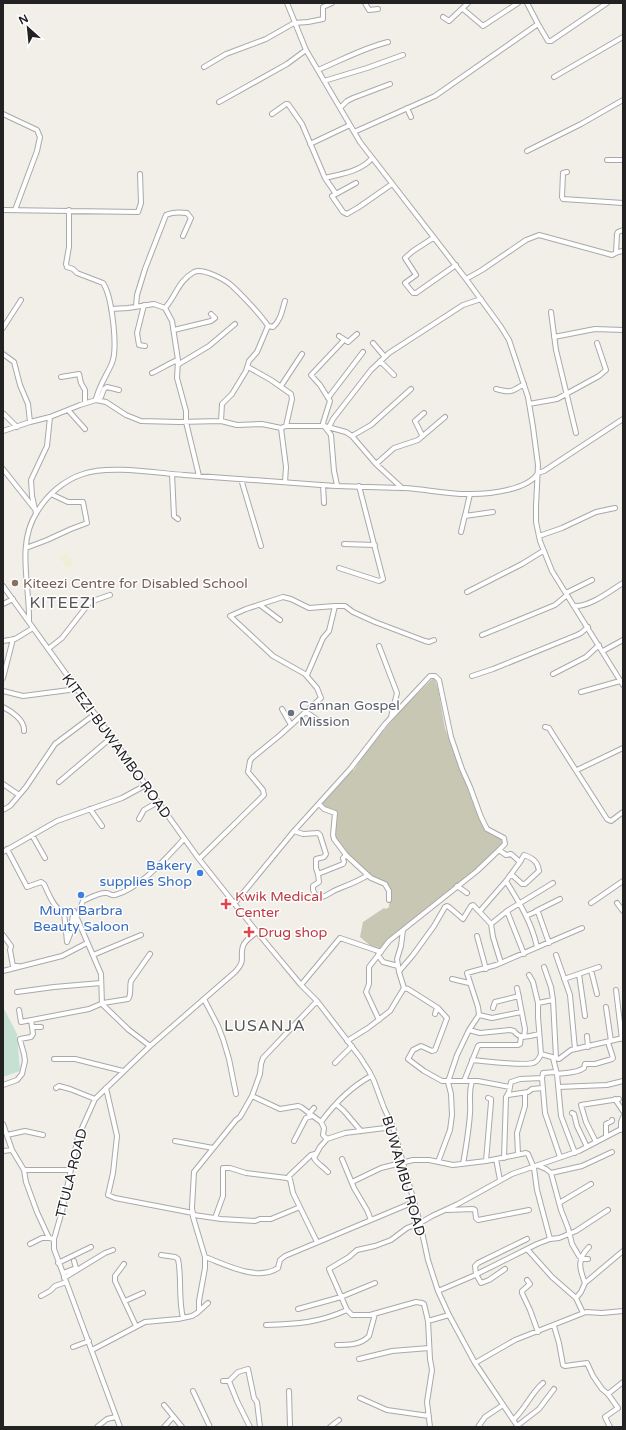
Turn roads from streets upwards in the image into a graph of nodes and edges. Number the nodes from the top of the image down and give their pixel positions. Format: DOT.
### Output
graph roads {
  1 [pos="287,3"];
  2 [pos="332,3"];
  3 [pos="365,3"];
  4 [pos="468,3"];
  5 [pos="518,3"];
  6 [pos="527,3"];
  7 [pos="607,3"];
  8 [pos="378,9"];
  9 [pos="463,9"];
  10 [pos="443,17"];
  11 [pos="294,23"];
  12 [pos="538,24"];
  13 [pos="623,37"];
  14 [pos="388,42"];
  15 [pos="306,50"];
  16 [pos="403,55"];
  17 [pos="204,67"];
  18 [pos="318,70"];
  19 [pos="554,77"];
  20 [pos="324,81"];
  21 [pos="390,84"];
  22 [pos="623,100"];
  23 [pos="219,102"];
  24 [pos="340,108"];
  25 [pos="408,108"];
  26 [pos="3,114"];
  27 [pos="272,114"];
  28 [pos="411,117"];
  29 [pos="350,125"];
  30 [pos="354,132"];
  31 [pos="310,144"];
  32 [pos="526,151"];
  33 [pos="372,158"];
  34 [pos="607,160"];
  35 [pos="623,160"];
  36 [pos="567,172"];
  37 [pos="140,174"];
  38 [pos="325,178"];
  39 [pos="356,184"];
  40 [pos="392,184"];
  41 [pos="336,194"];
  42 [pos="623,203"];
  43 [pos="3,210"];
  44 [pos="15,210"];
  45 [pos="69,210"];
  46 [pos="623,230"];
  47 [pos="184,236"];
  48 [pos="433,238"];
  49 [pos="623,251"];
  50 [pos="616,253"];
  51 [pos="456,265"];
  52 [pos="466,279"];
  53 [pos="481,299"];
  54 [pos="22,300"];
  55 [pos="285,301"];
  56 [pos="144,305"];
  57 [pos="136,306"];
  58 [pos="165,308"];
  59 [pos="111,309"];
  60 [pos="551,312"];
  61 [pos="211,314"];
  62 [pos="235,324"];
  63 [pos="268,326"];
  64 [pos="3,328"];
  65 [pos="174,330"];
  66 [pos="623,330"];
  67 [pos="357,334"];
  68 [pos="340,336"];
  69 [pos="554,337"];
  70 [pos="344,340"];
  71 [pos="373,343"];
  72 [pos="597,343"];
  73 [pos="145,346"];
  74 [pos="363,352"];
  75 [pos="3,354"];
  76 [pos="302,354"];
  77 [pos="385,357"];
  78 [pos="380,361"];
  79 [pos="178,362"];
  80 [pos="248,367"];
  81 [pos="152,373"];
  82 [pos="394,375"];
  83 [pos="61,377"];
  84 [pos="524,384"];
  85 [pos="281,386"];
  86 [pos="411,389"];
  87 [pos="496,389"];
  88 [pos="119,390"];
  89 [pos="566,394"];
  90 [pos="328,398"];
  91 [pos="96,399"];
  92 [pos="85,403"];
  93 [pos="529,404"];
  94 [pos="68,410"];
  95 [pos="424,413"];
  96 [pos="4,414"];
  97 [pos="445,416"];
  98 [pos="50,417"];
  99 [pos="623,418"];
  100 [pos="221,421"];
  101 [pos="30,422"];
  102 [pos="186,422"];
  103 [pos="324,426"];
  104 [pos="17,427"];
  105 [pos="284,427"];
  106 [pos="329,427"];
  107 [pos="85,429"];
  108 [pos="3,431"];
  109 [pos="576,433"];
  110 [pos="422,435"];
  111 [pos="352,436"];
  112 [pos="376,464"];
  113 [pos="3,469"];
  114 [pos="538,473"];
  115 [pos="172,474"];
  116 [pos="199,476"];
  117 [pos="241,479"];
  118 [pos="285,482"];
  119 [pos="324,485"];
  120 [pos="337,485"];
  121 [pos="359,486"];
  122 [pos="403,488"];
  123 [pos="51,494"];
  124 [pos="470,494"];
  125 [pos="324,503"];
  126 [pos="615,508"];
  127 [pos="36,511"];
  128 [pos="493,512"];
  129 [pos="465,515"];
  130 [pos="178,519"];
  131 [pos="461,532"];
  132 [pos="538,536"];
  133 [pos="344,544"];
  134 [pos="375,545"];
  135 [pos="260,546"];
  136 [pos="26,548"];
  137 [pos="543,551"];
  138 [pos="339,568"];
  139 [pos="592,580"];
  140 [pos="623,583"];
  141 [pos="3,586"];
  142 [pos="467,592"];
  143 [pos="566,594"];
  144 [pos="110,595"];
  145 [pos="13,600"];
  146 [pos="3,604"];
  147 [pos="260,606"];
  148 [pos="336,606"];
  149 [pos="574,606"];
  150 [pos="280,620"];
  151 [pos="29,622"];
  152 [pos="588,627"];
  153 [pos="33,628"];
  154 [pos="482,635"];
  155 [pos="13,639"];
  156 [pos="3,640"];
  157 [pos="434,640"];
  158 [pos="623,640"];
  159 [pos="599,645"];
  160 [pos="379,646"];
  161 [pos="48,649"];
  162 [pos="603,651"];
  163 [pos="4,672"];
  164 [pos="553,674"];
  165 [pos="307,675"];
  166 [pos="472,676"];
  167 [pos="3,678"];
  168 [pos="622,683"];
  169 [pos="77,689"];
  170 [pos="3,691"];
  171 [pos="581,692"];
  172 [pos="3,707"];
  173 [pos="282,709"];
  174 [pos="306,712"];
  175 [pos="95,714"];
  176 [pos="391,717"];
  177 [pos="319,721"];
  178 [pos="291,725"];
  179 [pos="545,727"];
  180 [pos="24,730"];
  181 [pos="112,737"];
  182 [pos="623,748"];
  183 [pos="577,770"];
  184 [pos="59,782"];
  185 [pos="3,784"];
  186 [pos="146,785"];
  187 [pos="19,796"];
  188 [pos="158,802"];
  189 [pos="318,804"];
  190 [pos="90,809"];
  191 [pos="3,810"];
  192 [pos="623,812"];
  193 [pos="139,819"];
  194 [pos="102,826"];
  195 [pos="294,831"];
  196 [pos="32,835"];
  197 [pos="184,839"];
  198 [pos="5,850"];
  199 [pos="499,850"];
  200 [pos="346,854"];
  201 [pos="45,858"];
  202 [pos="199,859"];
  203 [pos="520,862"];
  204 [pos="318,874"];
  205 [pos="511,874"];
  206 [pos="368,875"];
  207 [pos="506,881"];
  208 [pos="623,881"];
  209 [pos="553,883"];
  210 [pos="457,886"];
  211 [pos="467,893"];
  212 [pos="560,898"];
  213 [pos="389,900"];
  214 [pos="520,902"];
  215 [pos="591,903"];
  216 [pos="617,903"];
  217 [pos="234,904"];
  218 [pos="480,911"];
  219 [pos="507,911"];
  220 [pos="536,911"];
  221 [pos="623,911"];
  222 [pos="526,916"];
  223 [pos="491,924"];
  224 [pos="582,928"];
  225 [pos="403,930"];
  226 [pos="256,932"];
  227 [pos="3,935"];
  228 [pos="141,935"];
  229 [pos="477,936"];
  230 [pos="67,942"];
  231 [pos="549,943"];
  232 [pos="87,944"];
  233 [pos="538,947"];
  234 [pos="380,953"];
  235 [pos="150,954"];
  236 [pos="524,954"];
  237 [pos="93,955"];
  238 [pos="556,955"];
  239 [pos="501,963"];
  240 [pos="28,966"];
  241 [pos="398,966"];
  242 [pos="544,967"];
  243 [pos="599,967"];
  244 [pos="486,969"];
  245 [pos="591,970"];
  246 [pos="3,971"];
  247 [pos="399,972"];
  248 [pos="579,974"];
  249 [pos="529,975"];
  250 [pos="452,979"];
  251 [pos="564,979"];
  252 [pos="101,983"];
  253 [pos="469,983"];
  254 [pos="300,984"];
  255 [pos="404,988"];
  256 [pos="517,988"];
  257 [pos="616,990"];
  258 [pos="17,992"];
  259 [pos="597,994"];
  260 [pos="519,996"];
  261 [pos="204,999"];
  262 [pos="553,1000"];
  263 [pos="317,1001"];
  264 [pos="538,1003"];
  265 [pos="102,1004"];
  266 [pos="606,1007"];
  267 [pos="437,1008"];
  268 [pos="492,1008"];
  269 [pos="19,1010"];
  270 [pos="521,1012"];
  271 [pos="434,1014"];
  272 [pos="478,1015"];
  273 [pos="585,1016"];
  274 [pos="31,1020"];
  275 [pos="379,1020"];
  276 [pos="32,1027"];
  277 [pos="41,1027"];
  278 [pos="469,1030"];
  279 [pos="539,1034"];
  280 [pos="587,1036"];
  281 [pos="523,1037"];
  282 [pos="622,1038"];
  283 [pos="347,1041"];
  284 [pos="610,1041"];
  285 [pos="150,1046"];
  286 [pos="352,1046"];
  287 [pos="588,1047"];
  288 [pos="575,1049"];
  289 [pos="541,1054"];
  290 [pos="555,1058"];
  291 [pos="54,1059"];
  292 [pos="472,1060"];
  293 [pos="335,1063"];
  294 [pos="123,1071"];
  295 [pos="556,1073"];
  296 [pos="371,1076"];
  297 [pos="542,1078"];
  298 [pos="464,1081"];
  299 [pos="472,1081"];
  300 [pos="623,1081"];
  301 [pos="448,1082"];
  302 [pos="3,1085"];
  303 [pos="558,1086"];
  304 [pos="510,1087"];
  305 [pos="56,1088"];
  306 [pos="106,1088"];
  307 [pos="542,1088"];
  308 [pos="525,1093"];
  309 [pos="236,1094"];
  310 [pos="508,1095"];
  311 [pos="252,1096"];
  312 [pos="488,1098"];
  313 [pos="95,1099"];
  314 [pos="336,1104"];
  315 [pos="314,1108"];
  316 [pos="623,1111"];
  317 [pos="572,1113"];
  318 [pos="310,1115"];
  319 [pos="623,1117"];
  320 [pos="612,1120"];
  321 [pos="321,1122"];
  322 [pos="3,1124"];
  323 [pos="393,1127"];
  324 [pos="622,1129"];
  325 [pos="361,1131"];
  326 [pos="43,1134"];
  327 [pos="7,1135"];
  328 [pos="606,1137"];
  329 [pos="327,1139"];
  330 [pos="175,1141"];
  331 [pos="294,1141"];
  332 [pos="596,1142"];
  333 [pos="587,1147"];
  334 [pos="213,1148"];
  335 [pos="3,1150"];
  336 [pos="12,1150"];
  337 [pos="612,1152"];
  338 [pos="575,1153"];
  339 [pos="315,1154"];
  340 [pos="518,1154"];
  341 [pos="560,1157"];
  342 [pos="504,1158"];
  343 [pos="342,1159"];
  344 [pos="496,1159"];
  345 [pos="486,1161"];
  346 [pos="438,1162"];
  347 [pos="402,1164"];
  348 [pos="463,1164"];
  349 [pos="536,1167"];
  350 [pos="24,1170"];
  351 [pos="71,1170"];
  352 [pos="328,1172"];
  353 [pos="551,1173"];
  354 [pos="289,1179"];
  355 [pos="500,1180"];
  356 [pos="352,1182"];
  357 [pos="591,1184"];
  358 [pos="414,1202"];
  359 [pos="559,1203"];
  360 [pos="456,1205"];
  361 [pos="300,1207"];
  362 [pos="445,1210"];
  363 [pos="456,1210"];
  364 [pos="529,1210"];
  365 [pos="608,1210"];
  366 [pos="193,1214"];
  367 [pos="216,1218"];
  368 [pos="372,1219"];
  369 [pos="420,1223"];
  370 [pos="569,1235"];
  371 [pos="52,1238"];
  372 [pos="527,1239"];
  373 [pos="550,1239"];
  374 [pos="317,1242"];
  375 [pos="30,1244"];
  376 [pos="91,1247"];
  377 [pos="589,1247"];
  378 [pos="527,1249"];
  379 [pos="113,1250"];
  380 [pos="623,1251"];
  381 [pos="161,1255"];
  382 [pos="205,1257"];
  383 [pos="581,1258"];
  384 [pos="588,1259"];
  385 [pos="74,1261"];
  386 [pos="58,1263"];
  387 [pos="124,1264"];
  388 [pos="505,1269"];
  389 [pos="476,1274"];
  390 [pos="64,1278"];
  391 [pos="527,1280"];
  392 [pos="375,1283"];
  393 [pos="585,1283"];
  394 [pos="438,1291"];
  395 [pos="143,1292"];
  396 [pos="41,1296"];
  397 [pos="341,1297"];
  398 [pos="576,1298"];
  399 [pos="125,1301"];
  400 [pos="208,1303"];
  401 [pos="298,1310"];
  402 [pos="346,1310"];
  403 [pos="623,1310"];
  404 [pos="199,1311"];
  405 [pos="583,1313"];
  406 [pos="375,1314"];
  407 [pos="449,1315"];
  408 [pos="183,1318"];
  409 [pos="428,1321"];
  410 [pos="266,1325"];
  411 [pos="136,1326"];
  412 [pos="554,1326"];
  413 [pos="538,1332"];
  414 [pos="89,1341"];
  415 [pos="337,1345"];
  416 [pos="73,1347"];
  417 [pos="429,1348"];
  418 [pos="92,1350"];
  419 [pos="358,1359"];
  420 [pos="475,1363"];
  421 [pos="223,1381"];
  422 [pos="229,1381"];
  423 [pos="623,1382"];
  424 [pos="543,1383"];
  425 [pos="554,1389"];
  426 [pos="193,1391"];
  427 [pos="289,1391"];
  428 [pos="608,1394"];
  429 [pos="360,1398"];
  430 [pos="164,1405"];
  431 [pos="503,1405"];
  432 [pos="429,1416"];
  433 [pos="116,1417"];
  434 [pos="173,1417"];
  435 [pos="339,1420"];
  436 [pos="513,1420"];
  437 [pos="517,1426"];
  438 [pos="97,1427"];
  439 [pos="120,1427"];
  440 [pos="164,1427"];
  441 [pos="182,1427"];
  442 [pos="210,1427"];
  443 [pos="250,1427"];
  444 [pos="260,1427"];
  445 [pos="290,1427"];
  446 [pos="330,1427"];
  447 [pos="430,1427"];
  448 [pos="478,1427"];
  449 [pos="610,1427"];
  1 -- 11 [label="street"];
  2 -- 11 [label="street"];
  3 -- 8 [label="street"];
  4 -- 9 [label="street"];
  5 -- 9 [label="street"];
  6 -- 12 [label="street"];
  7 -- 12 [label="street"];
  9 -- 10 [label="street"];
  11 -- 15 [label="street"];
  11 -- 17 [label="street"];
  12 -- 25 [label="street"];
  13 -- 19 [label="street"];
  14 -- 18 [label="street"];
  15 -- 18 [label="street"];
  15 -- 23 [label="street"];
  16 -- 20 [label="street"];
  18 -- 20 [label="street"];
  20 -- 24 [label="street"];
  21 -- 24 [label="street"];
  22 -- 32 [label="street"];
  24 -- 29 [label="street"];
  25 -- 28 [label="street"];
  25 -- 30 [label="street"];
  26 -- 44 [label="street"];
  27 -- 31 [label="street"];
  29 -- 30 [label="street"];
  29 -- 31 [label="street"];
  30 -- 33 [label="street"];
  31 -- 38 [label="street"];
  33 -- 38 [label="street"];
  33 -- 40 [label="street"];
  34 -- 35 [label="street"];
  36 -- 42 [label="street"];
  37 -- 45 [label="street"];
  38 -- 41 [label="street"];
  39 -- 41 [label="street"];
  40 -- 41 [label="street"];
  40 -- 48 [label="street"];
  43 -- 44 [label="street"];
  44 -- 45 [label="street"];
  45 -- 59 [label="street"];
  46 -- 50 [label="street"];
  47 -- 57 [label="street"];
  48 -- 51 [label="street"];
  48 -- 51 [label="street"];
  49 -- 50 [label="street"];
  50 -- 52 [label="street"];
  51 -- 52 [label="street"];
  52 -- 53 [label="street"];
  53 -- 77 [label="street"];
  53 -- 84 [label="street"];
  54 -- 64 [label="street"];
  55 -- 63 [label="street"];
  56 -- 57 [label="street"];
  56 -- 58 [label="street"];
  56 -- 73 [label="street"];
  57 -- 59 [label="street"];
  58 -- 63 [label="street"];
  58 -- 65 [label="street"];
  59 -- 91 [label="street"];
  60 -- 69 [label="street"];
  61 -- 65 [label="street"];
  62 -- 79 [label="street"];
  63 -- 80 [label="street"];
  65 -- 79 [label="street"];
  66 -- 69 [label="street"];
  67 -- 70 [label="street"];
  68 -- 70 [label="street"];
  69 -- 89 [label="street"];
  70 -- 90 [label="street"];
  71 -- 77 [label="street"];
  72 -- 89 [label="street"];
  74 -- 90 [label="street"];
  75 -- 101 [label="street"];
  76 -- 85 [label="street"];
  77 -- 78 [label="street"];
  78 -- 82 [label="street"];
  78 -- 106 [label="street"];
  79 -- 81 [label="street"];
  79 -- 102 [label="street"];
  80 -- 85 [label="street"];
  80 -- 100 [label="street"];
  83 -- 92 [label="street"];
  84 -- 87 [label="street"];
  84 -- 93 [label="street"];
  85 -- 105 [label="street"];
  86 -- 111 [label="street"];
  88 -- 91 [label="street"];
  89 -- 93 [label="street"];
  89 -- 109 [label="street"];
  90 -- 103 [label="street"];
  91 -- 92 [label="street"];
  91 -- 102 [label="street"];
  92 -- 94 [label="street"];
  93 -- 114 [label="street"];
  94 -- 98 [label="street"];
  94 -- 107 [label="street"];
  95 -- 110 [label="street"];
  96 -- 104 [label="street"];
  97 -- 110 [label="street"];
  98 -- 101 [label="street"];
  98 -- 127 [label="street"];
  99 -- 114 [label="street"];
  100 -- 102 [label="street"];
  100 -- 105 [label="street"];
  101 -- 104 [label="street"];
  102 -- 116 [label="street"];
  103 -- 105 [label="street"];
  103 -- 106 [label="street"];
  103 -- 120 [label="street"];
  104 -- 108 [label="street"];
  105 -- 118 [label="street"];
  106 -- 111 [label="street"];
  110 -- 112 [label="street"];
  111 -- 112 [label="street"];
  112 -- 122 [label="street"];
  113 -- 127 [label="street"];
  114 -- 124 [label="street"];
  114 -- 132 [label="street"];
  115 -- 116 [label="street"];
  115 -- 123 [label="street"];
  115 -- 130 [label="street"];
  116 -- 117 [label="street"];
  117 -- 118 [label="street"];
  117 -- 135 [label="street"];
  118 -- 119 [label="street"];
  119 -- 120 [label="street"];
  119 -- 125 [label="street"];
  120 -- 121 [label="street"];
  121 -- 122 [label="street"];
  121 -- 134 [label="street"];
  122 -- 124 [label="street"];
  123 -- 127 [label="street"];
  123 -- 136 [label="street"];
  124 -- 129 [label="street"];
  126 -- 132 [label="street"];
  127 -- 136 [label="street"];
  128 -- 129 [label="street"];
  129 -- 131 [label="street"];
  132 -- 137 [label="street"];
  133 -- 134 [label="street"];
  134 -- 138 [label="street"];
  136 -- 151 [label="street"];
  137 -- 142 [label="street"];
  137 -- 143 [label="street"];
  139 -- 143 [label="street"];
  140 -- 149 [label="street"];
  141 -- 145 [label="street, KITEZI-BUWAMBO ROAD"];
  143 -- 149 [label="street"];
  143 -- 154 [label="street"];
  144 -- 161 [label="street"];
  145 -- 146 [label="street"];
  145 -- 151 [label="street, KITEZI-BUWAMBO ROAD"];
  147 -- 148 [label="street"];
  147 -- 150 [label="street"];
  147 -- 165 [label="street"];
  148 -- 157 [label="street"];
  148 -- 165 [label="street"];
  149 -- 152 [label="street"];
  151 -- 153 [label="street, KITEZI-BUWAMBO ROAD"];
  152 -- 159 [label="street"];
  152 -- 166 [label="street"];
  153 -- 155 [label="street"];
  153 -- 161 [label="street, KITEZI-BUWAMBO ROAD"];
  155 -- 156 [label="street"];
  155 -- 163 [label="street"];
  158 -- 162 [label="street"];
  159 -- 162 [label="street"];
  159 -- 164 [label="street"];
  160 -- 176 [label="street"];
  161 -- 169 [label="street, KITEZI-BUWAMBO ROAD"];
  162 -- 168 [label="street"];
  163 -- 167 [label="street"];
  165 -- 174 [label="street"];
  168 -- 171 [label="street"];
  169 -- 170 [label="street"];
  169 -- 175 [label="street, KITEZI-BUWAMBO ROAD"];
  172 -- 180 [label="street"];
  173 -- 178 [label="street"];
  174 -- 177 [label="street"];
  174 -- 178 [label="street"];
  175 -- 181 [label="street, KITEZI-BUWAMBO ROAD"];
  175 -- 187 [label="street"];
  176 -- 189 [label="street"];
  176 -- 199 [label="street"];
  178 -- 202 [label="street"];
  179 -- 183 [label="street"];
  181 -- 184 [label="street"];
  181 -- 186 [label="street, KITEZI-BUWAMBO ROAD"];
  182 -- 183 [label="street"];
  183 -- 192 [label="street"];
  185 -- 187 [label="street"];
  186 -- 188 [label="street, KITEZI-BUWAMBO ROAD"];
  186 -- 190 [label="street"];
  187 -- 191 [label="street"];
  188 -- 193 [label="street"];
  188 -- 197 [label="street, KITEZI-BUWAMBO ROAD"];
  189 -- 195 [label="street"];
  189 -- 200 [label="street"];
  190 -- 194 [label="street"];
  190 -- 196 [label="street"];
  195 -- 204 [label="street"];
  195 -- 217 [label="street"];
  196 -- 198 [label="street"];
  196 -- 201 [label="street"];
  197 -- 202 [label="street, KITEZI-BUWAMBO ROAD"];
  197 -- 230 [label="street"];
  198 -- 230 [label="street"];
  199 -- 203 [label="street"];
  199 -- 210 [label="street"];
  200 -- 204 [label="street"];
  200 -- 206 [label="street"];
  202 -- 217 [label="street, KITEZI-BUWAMBO ROAD"];
  203 -- 205 [label="street"];
  203 -- 205 [label="street"];
  204 -- 206 [label="street"];
  205 -- 207 [label="street"];
  206 -- 213 [label="street"];
  207 -- 214 [label="street"];
  207 -- 218 [label="street"];
  208 -- 215 [label="street"];
  209 -- 214 [label="street"];
  210 -- 211 [label="street"];
  210 -- 225 [label="street"];
  212 -- 220 [label="street"];
  214 -- 219 [label="street"];
  214 -- 222 [label="street"];
  216 -- 221 [label="street"];
  217 -- 226 [label="street, BUWAMBU ROAD"];
  218 -- 223 [label="street"];
  218 -- 247 [label="street"];
  219 -- 223 [label="street"];
  219 -- 236 [label="street"];
  220 -- 222 [label="street"];
  220 -- 231 [label="street"];
  222 -- 233 [label="street"];
  223 -- 239 [label="street"];
  224 -- 231 [label="street"];
  225 -- 234 [label="street"];
  225 -- 241 [label="street"];
  226 -- 254 [label="street, BUWAMBU ROAD"];
  226 -- 261 [label="street, TTULA ROAD"];
  227 -- 240 [label="street"];
  228 -- 237 [label="street"];
  229 -- 244 [label="street"];
  230 -- 232 [label="street"];
  231 -- 233 [label="street"];
  232 -- 237 [label="street"];
  232 -- 240 [label="street"];
  233 -- 236 [label="street"];
  234 -- 241 [label="street"];
  234 -- 254 [label="street"];
  234 -- 275 [label="street"];
  235 -- 265 [label="street"];
  236 -- 239 [label="street"];
  237 -- 252 [label="street"];
  238 -- 251 [label="street"];
  239 -- 244 [label="street"];
  240 -- 246 [label="street"];
  241 -- 247 [label="street"];
  242 -- 262 [label="street"];
  243 -- 245 [label="street"];
  244 -- 253 [label="street"];
  245 -- 248 [label="street"];
  245 -- 259 [label="street"];
  247 -- 255 [label="street"];
  248 -- 251 [label="street"];
  248 -- 273 [label="street"];
  249 -- 264 [label="street"];
  250 -- 253 [label="street"];
  251 -- 288 [label="street"];
  252 -- 258 [label="street"];
  252 -- 265 [label="street"];
  253 -- 272 [label="street"];
  254 -- 263 [label="street, BUWAMBU ROAD"];
  255 -- 267 [label="street"];
  255 -- 275 [label="street"];
  256 -- 260 [label="street"];
  257 -- 282 [label="street"];
  260 -- 268 [label="street"];
  260 -- 270 [label="street"];
  261 -- 285 [label="street, TTULA ROAD"];
  261 -- 309 [label="street"];
  262 -- 264 [label="street"];
  262 -- 290 [label="street"];
  263 -- 283 [label="street, BUWAMBU ROAD"];
  263 -- 311 [label="street"];
  264 -- 279 [label="street"];
  265 -- 274 [label="street"];
  265 -- 285 [label="street"];
  266 -- 284 [label="street"];
  267 -- 271 [label="street"];
  267 -- 301 [label="street"];
  269 -- 274 [label="street"];
  270 -- 272 [label="street"];
  270 -- 281 [label="street"];
  272 -- 278 [label="street"];
  274 -- 276 [label="street"];
  275 -- 283 [label="street"];
  276 -- 277 [label="street"];
  276 -- 302 [label="street"];
  278 -- 281 [label="street"];
  278 -- 301 [label="street"];
  279 -- 281 [label="street"];
  279 -- 289 [label="street"];
  280 -- 287 [label="street"];
  281 -- 292 [label="street"];
  282 -- 284 [label="street"];
  283 -- 286 [label="street, BUWAMBU ROAD"];
  284 -- 287 [label="street"];
  284 -- 295 [label="street"];
  285 -- 294 [label="street, TTULA ROAD"];
  286 -- 293 [label="street"];
  286 -- 296 [label="street, BUWAMBU ROAD"];
  287 -- 288 [label="street"];
  288 -- 290 [label="street"];
  289 -- 290 [label="street"];
  289 -- 292 [label="street"];
  290 -- 295 [label="street"];
  291 -- 294 [label="street"];
  292 -- 298 [label="street"];
  294 -- 306 [label="street, TTULA ROAD"];
  295 -- 297 [label="street"];
  295 -- 303 [label="street"];
  296 -- 314 [label="street"];
  296 -- 323 [label="street, BUWAMBU ROAD"];
  297 -- 304 [label="street"];
  297 -- 307 [label="street"];
  298 -- 299 [label="street"];
  298 -- 301 [label="street"];
  299 -- 304 [label="street"];
  299 -- 348 [label="street"];
  300 -- 303 [label="street"];
  301 -- 346 [label="street"];
  303 -- 338 [label="street"];
  304 -- 310 [label="street"];
  305 -- 313 [label="street"];
  306 -- 313 [label="street, TTULA ROAD"];
  306 -- 366 [label="street"];
  307 -- 308 [label="street"];
  307 -- 341 [label="street"];
  308 -- 310 [label="street"];
  308 -- 340 [label="street"];
  310 -- 342 [label="street"];
  311 -- 318 [label="street"];
  311 -- 334 [label="street"];
  312 -- 345 [label="street"];
  313 -- 351 [label="street, TTULA ROAD"];
  314 -- 321 [label="street"];
  314 -- 325 [label="street"];
  315 -- 318 [label="street"];
  316 -- 332 [label="street"];
  317 -- 333 [label="street"];
  318 -- 321 [label="street"];
  318 -- 331 [label="street"];
  319 -- 324 [label="street"];
  320 -- 328 [label="street"];
  321 -- 329 [label="street"];
  322 -- 327 [label="street"];
  323 -- 325 [label="street"];
  323 -- 347 [label="street, BUWAMBU ROAD"];
  324 -- 328 [label="street"];
  325 -- 329 [label="street"];
  326 -- 327 [label="street"];
  327 -- 336 [label="street"];
  328 -- 332 [label="street"];
  329 -- 339 [label="street"];
  330 -- 334 [label="street"];
  332 -- 333 [label="street"];
  333 -- 338 [label="street"];
  334 -- 366 [label="street"];
  335 -- 336 [label="street"];
  336 -- 350 [label="street"];
  337 -- 353 [label="street"];
  338 -- 341 [label="street"];
  339 -- 352 [label="street"];
  339 -- 354 [label="street"];
  340 -- 342 [label="street"];
  340 -- 349 [label="street"];
  341 -- 349 [label="street"];
  342 -- 344 [label="street"];
  343 -- 356 [label="street"];
  344 -- 345 [label="street"];
  344 -- 355 [label="street"];
  345 -- 348 [label="street"];
  346 -- 347 [label="street"];
  346 -- 348 [label="street"];
  347 -- 356 [label="street"];
  347 -- 358 [label="street, BUWAMBU ROAD"];
  349 -- 353 [label="street"];
  349 -- 355 [label="street"];
  349 -- 373 [label="street"];
  350 -- 351 [label="street"];
  350 -- 371 [label="street"];
  351 -- 371 [label="street, TTULA ROAD"];
  353 -- 359 [label="street"];
  354 -- 361 [label="street"];
  354 -- 367 [label="street"];
  355 -- 360 [label="street"];
  356 -- 368 [label="street"];
  357 -- 359 [label="street"];
  358 -- 368 [label="street"];
  358 -- 369 [label="street, BUWAMBU ROAD"];
  359 -- 370 [label="street"];
  360 -- 362 [label="street"];
  360 -- 363 [label="street"];
  361 -- 367 [label="street"];
  361 -- 374 [label="street"];
  362 -- 363 [label="street"];
  362 -- 369 [label="street"];
  363 -- 364 [label="street"];
  365 -- 370 [label="street"];
  366 -- 367 [label="street"];
  366 -- 382 [label="street"];
  368 -- 374 [label="street"];
  369 -- 394 [label="street, BUWAMBU ROAD"];
  369 -- 397 [label="street"];
  370 -- 373 [label="street"];
  370 -- 383 [label="street"];
  371 -- 375 [label="street"];
  371 -- 386 [label="street, TTULA ROAD"];
  372 -- 389 [label="street"];
  373 -- 378 [label="street"];
  374 -- 382 [label="street"];
  376 -- 386 [label="street"];
  377 -- 383 [label="street"];
  378 -- 389 [label="street"];
  378 -- 398 [label="street"];
  379 -- 390 [label="street"];
  380 -- 393 [label="street"];
  381 -- 408 [label="street"];
  382 -- 404 [label="street"];
  383 -- 384 [label="street"];
  383 -- 393 [label="street"];
  385 -- 390 [label="street"];
  386 -- 390 [label="street, TTULA ROAD"];
  387 -- 399 [label="street"];
  388 -- 389 [label="street"];
  389 -- 394 [label="street"];
  390 -- 396 [label="street"];
  390 -- 414 [label="street, TTULA ROAD"];
  391 -- 413 [label="street"];
  392 -- 397 [label="street"];
  393 -- 398 [label="street"];
  394 -- 407 [label="street, BUWAMBU ROAD"];
  395 -- 399 [label="street"];
  397 -- 401 [label="street"];
  397 -- 402 [label="street"];
  398 -- 405 [label="street"];
  399 -- 411 [label="street"];
  400 -- 404 [label="street"];
  402 -- 406 [label="street"];
  402 -- 410 [label="street"];
  403 -- 405 [label="street"];
  404 -- 408 [label="street"];
  405 -- 412 [label="street"];
  406 -- 409 [label="street"];
  406 -- 415 [label="street"];
  407 -- 409 [label="street"];
  407 -- 420 [label="street, BUWAMBU ROAD"];
  408 -- 411 [label="street"];
  409 -- 417 [label="street"];
  411 -- 418 [label="street"];
  412 -- 413 [label="street"];
  412 -- 428 [label="street"];
  413 -- 420 [label="street"];
  414 -- 416 [label="street"];
  414 -- 418 [label="street, TTULA ROAD"];
  417 -- 419 [label="street"];
  417 -- 432 [label="street"];
  418 -- 433 [label="street, TTULA ROAD"];
  420 -- 431 [label="street, BUWAMBU ROAD"];
  421 -- 422 [label="street"];
  422 -- 443 [label="street"];
  422 -- 444 [label="street"];
  423 -- 428 [label="street"];
  424 -- 436 [label="street"];
  425 -- 437 [label="street"];
  426 -- 442 [label="street"];
  427 -- 445 [label="street"];
  428 -- 449 [label="street"];
  429 -- 432 [label="street"];
  430 -- 434 [label="street"];
  431 -- 436 [label="street, BUWAMBU ROAD"];
  431 -- 448 [label="street"];
  432 -- 447 [label="street"];
  433 -- 438 [label="street"];
  433 -- 439 [label="street, TTULA ROAD"];
  434 -- 440 [label="street"];
  434 -- 441 [label="street"];
  435 -- 446 [label="street"];
  436 -- 437 [label="street, BUWAMBU ROAD"];
}
